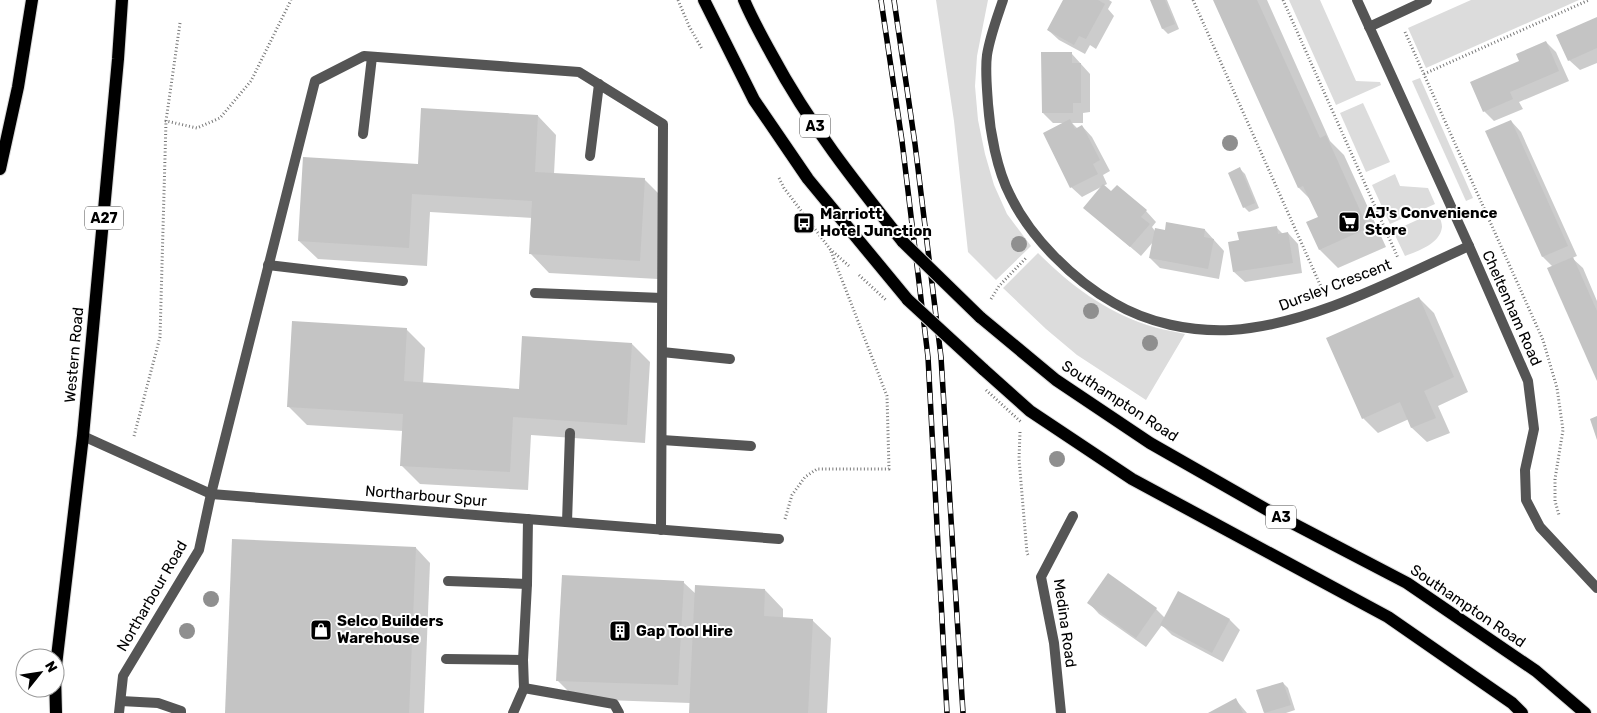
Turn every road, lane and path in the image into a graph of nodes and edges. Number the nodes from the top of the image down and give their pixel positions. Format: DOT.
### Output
graph roads {
  1 [pos="122,0"];
  2 [pos="291,0"];
  3 [pos="704,0"];
  4 [pos="744,0"];
  5 [pos="1003,0"];
  6 [pos="1193,0"];
  7 [pos="1283,0"];
  8 [pos="1357,0"];
  9 [pos="1427,0"];
  10 [pos="1589,0"];
  11 [pos="33,1"];
  12 [pos="180,23"];
  13 [pos="1369,26"];
  14 [pos="372,57"];
  15 [pos="1424,74"];
  16 [pos="599,84"];
  17 [pos="166,121"];
  18 [pos="363,134"];
  19 [pos="590,156"];
  20 [pos="0,169"];
  21 [pos="1468,246"];
  22 [pos="830,249"];
  23 [pos="1022,262"];
  24 [pos="268,265"];
  25 [pos="1406,274"];
  26 [pos="403,281"];
  27 [pos="998,286"];
  28 [pos="535,293"];
  29 [pos="662,298"];
  30 [pos="1330,306"];
  31 [pos="662,352"];
  32 [pos="730,359"];
  33 [pos="1021,422"];
  34 [pos="570,433"];
  35 [pos="83,436"];
  36 [pos="662,440"];
  37 [pos="751,446"];
  38 [pos="128,456"];
  39 [pos="211,494"];
  40 [pos="1073,516"];
  41 [pos="528,519"];
  42 [pos="567,522"];
  43 [pos="661,530"];
  44 [pos="779,539"];
  45 [pos="1041,577"];
  46 [pos="448,581"];
  47 [pos="527,584"];
  48 [pos="1597,588"];
  49 [pos="446,659"];
  50 [pos="523,660"];
  51 [pos="524,688"];
  52 [pos="120,702"];
  53 [pos="56,713"];
  54 [pos="119,713"];
  55 [pos="181,713"];
  56 [pos="512,713"];
  57 [pos="619,713"];
  58 [pos="1061,713"];
  59 [pos="1522,713"];
  60 [pos="1585,713"];
  1 -- 35 [label="main road, Western Road / A27"];
  2 -- 17 [label="path"];
  3 -- 59 [label="main road, A3, bridge"];
  4 -- 60 [label="main road, Southampton Road / A3, bridge"];
  5 -- 30 [label="street, Dursley Crescent"];
  6 -- 30 [label="path"];
  7 -- 25 [label="path"];
  8 -- 13 [label="street, Cheltenham Road"];
  9 -- 13 [label="street"];
  10 -- 15 [label="path"];
  11 -- 20 [label="main road"];
  12 -- 17 [label="path"];
  13 -- 21 [label="street, Cheltenham Road"];
  14 -- 16 [label="street"];
  14 -- 18 [label="street"];
  14 -- 24 [label="street, Northarbour Road"];
  16 -- 19 [label="street"];
  16 -- 29 [label="street"];
  17 -- 38 [label="path"];
  21 -- 25 [label="street, Dursley Crescent"];
  21 -- 48 [label="street, Cheltenham Road"];
  22 -- 44 [label="path"];
  23 -- 27 [label="path"];
  24 -- 26 [label="street"];
  24 -- 39 [label="street, Northarbour Road"];
  25 -- 30 [label="street, Dursley Crescent"];
  28 -- 29 [label="street"];
  29 -- 31 [label="street"];
  31 -- 32 [label="street"];
  31 -- 36 [label="street"];
  33 -- 45 [label="path"];
  34 -- 42 [label="street"];
  35 -- 38 [label="street, Northarbour Spur"];
  35 -- 53 [label="main road, Western Road / A27"];
  36 -- 37 [label="street"];
  36 -- 43 [label="street"];
  38 -- 39 [label="street, Northarbour Spur"];
  39 -- 41 [label="street, Northarbour Spur"];
  39 -- 52 [label="street, Northarbour Road"];
  40 -- 45 [label="street, Medina Road"];
  41 -- 42 [label="street, Northarbour Spur"];
  41 -- 47 [label="street"];
  42 -- 43 [label="street, Northarbour Spur"];
  43 -- 44 [label="street, Northarbour Spur"];
  45 -- 58 [label="street, Medina Road"];
  46 -- 47 [label="street"];
  47 -- 50 [label="street"];
  49 -- 50 [label="street"];
  50 -- 51 [label="street"];
  51 -- 56 [label="street"];
  51 -- 57 [label="street"];
  52 -- 54 [label="street, Northarbour Road"];
  52 -- 55 [label="street"];
}
